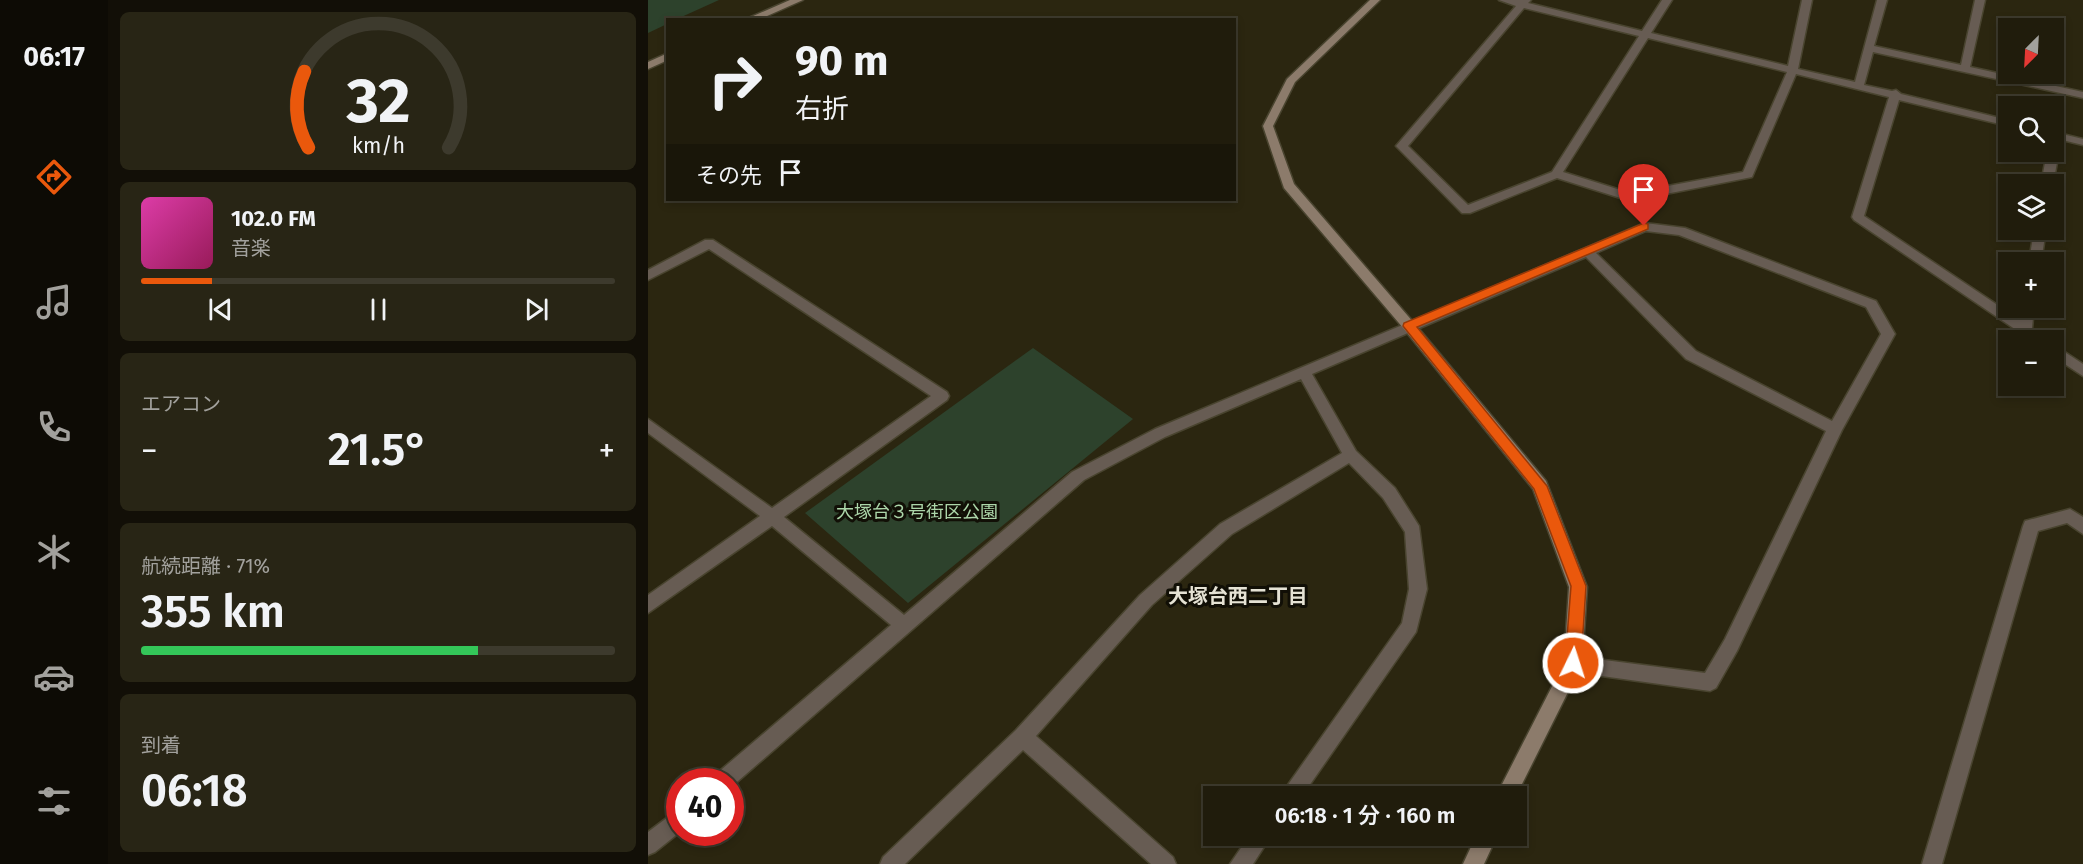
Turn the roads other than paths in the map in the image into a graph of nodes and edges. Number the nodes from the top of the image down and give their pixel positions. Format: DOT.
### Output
graph roads {
  1 [pos="798,0"];
  2 [pos="1375,0"];
  3 [pos="1504,0"];
  4 [pos="1667,0"];
  5 [pos="1807,0"];
  6 [pos="1882,0"];
  7 [pos="1980,0"];
  8 [pos="1524,2"];
  9 [pos="752,18"];
  10 [pos="1646,34"];
  11 [pos="1869,48"];
  12 [pos="666,57"];
  13 [pos="648,66"];
  14 [pos="1965,68"];
  15 [pos="1793,69"];
  16 [pos="1859,85"];
  17 [pos="1896,93"];
  18 [pos="2083,95"];
  19 [pos="1998,120"];
  20 [pos="2064,139"];
  21 [pos="2083,142"];
  22 [pos="1556,174"];
  23 [pos="1587,252"];
  24 [pos="648,276"];
  25 [pos="2027,318"];
  26 [pos="1409,326"];
  27 [pos="2025,329"];
  28 [pos="2064,357"];
  29 [pos="2083,371"];
  30 [pos="1304,372"];
  31 [pos="648,425"];
  32 [pos="1835,429"];
  33 [pos="1351,455"];
  34 [pos="773,517"];
  35 [pos="2083,527"];
  36 [pos="648,605"];
  37 [pos="905,626"];
  38 [pos="1573,663"];
  39 [pos="1023,737"];
  40 [pos="738,768"];
  41 [pos="1297,786"];
  42 [pos="1511,786"];
  43 [pos="666,830"];
  44 [pos="648,845"];
  45 [pos="1254,846"];
  46 [pos="1482,846"];
  47 [pos="890,864"];
  48 [pos="1166,864"];
  49 [pos="1240,864"];
  50 [pos="1473,864"];
  51 [pos="1932,864"];
  1 -- 9 [label="street"];
  2 -- 26 [label="street"];
  3 -- 8 [label="street"];
  4 -- 10 [label="street"];
  5 -- 15 [label="street"];
  6 -- 11 [label="street"];
  7 -- 14 [label="street"];
  8 -- 10 [label="street"];
  8 -- 22 [label="street"];
  10 -- 15 [label="street"];
  10 -- 22 [label="street"];
  11 -- 14 [label="street"];
  11 -- 16 [label="street"];
  12 -- 13 [label="street"];
  14 -- 18 [label="street"];
  15 -- 16 [label="street"];
  15 -- 22 [label="street"];
  16 -- 17 [label="street"];
  17 -- 19 [label="street"];
  17 -- 27 [label="street"];
  20 -- 21 [label="street"];
  23 -- 26 [label="street"];
  23 -- 32 [label="street"];
  23 -- 32 [label="street"];
  24 -- 34 [label="street"];
  25 -- 27 [label="street"];
  26 -- 30 [label="street"];
  26 -- 38 [label="street"];
  28 -- 29 [label="street"];
  30 -- 33 [label="street"];
  30 -- 37 [label="street"];
  31 -- 34 [label="street"];
  32 -- 38 [label="street"];
  33 -- 39 [label="street"];
  33 -- 41 [label="street"];
  34 -- 36 [label="street"];
  34 -- 37 [label="street"];
  35 -- 51 [label="street"];
  37 -- 40 [label="street"];
  38 -- 42 [label="street"];
  39 -- 47 [label="street"];
  39 -- 48 [label="street"];
  43 -- 44 [label="street"];
  45 -- 49 [label="street"];
  46 -- 50 [label="street"];
}
